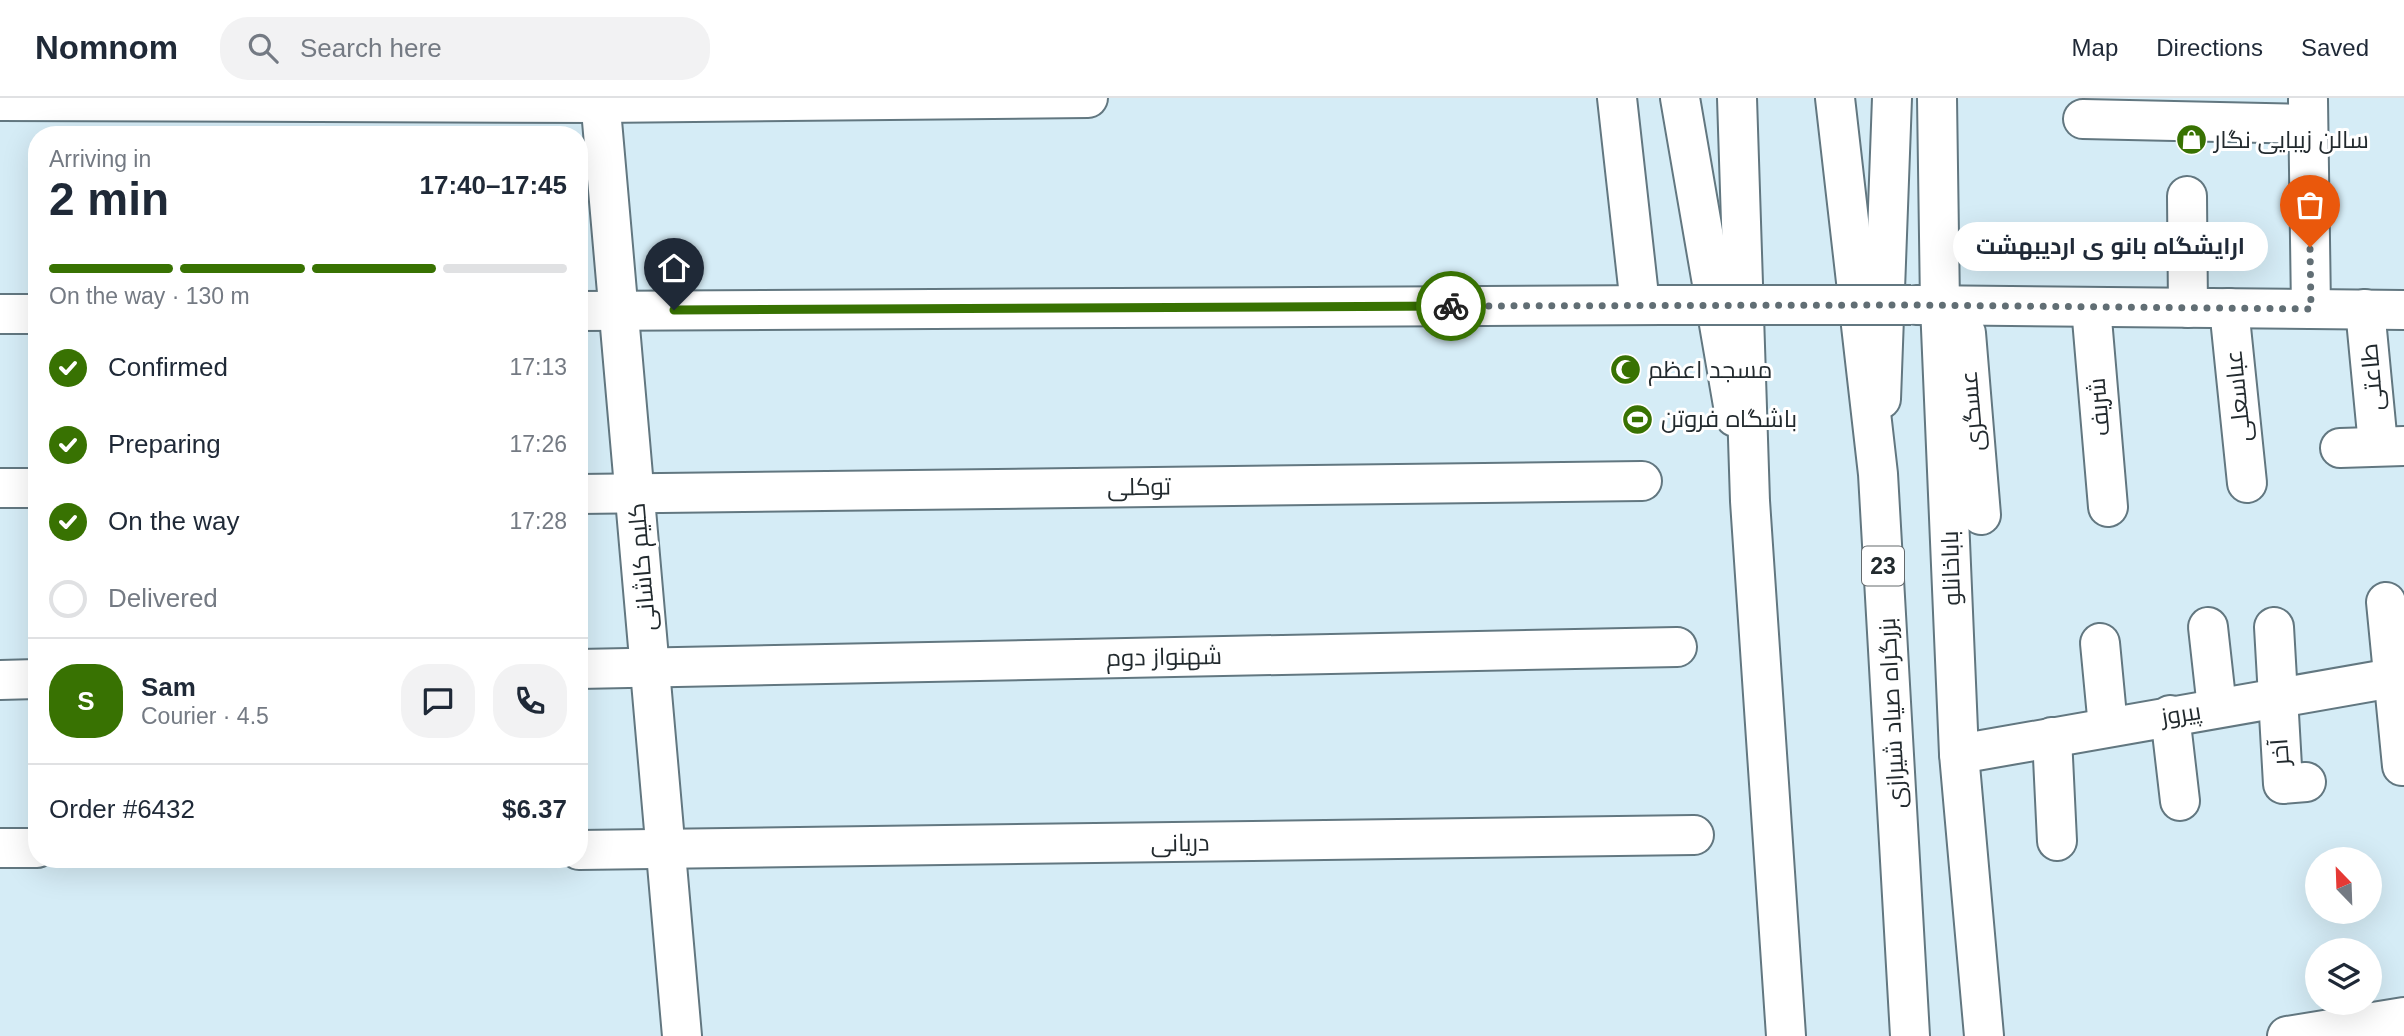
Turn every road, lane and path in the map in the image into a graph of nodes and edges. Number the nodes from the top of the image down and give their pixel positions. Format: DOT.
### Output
graph roads {
  1 [pos="1088,98"];
  2 [pos="1617,98"];
  3 [pos="1680,98"];
  4 [pos="1737,98"];
  5 [pos="1835,98"];
  6 [pos="1892,98"];
  7 [pos="1937,98"];
  8 [pos="601,100"];
  9 [pos="0,101"];
  10 [pos="2308,111"];
  11 [pos="2083,119"];
  12 [pos="2187,196"];
  13 [pos="1651,305"];
  14 [pos="1938,305"];
  15 [pos="2091,307"];
  16 [pos="2188,308"];
  17 [pos="2229,308"];
  18 [pos="2311,309"];
  19 [pos="2365,309"];
  20 [pos="619,310"];
  21 [pos="2404,310"];
  22 [pos="588,311"];
  23 [pos="0,314"];
  24 [pos="28,314"];
  25 [pos="2391,445"];
  26 [pos="2340,448"];
  27 [pos="1878,474"];
  28 [pos="1642,481"];
  29 [pos="2247,483"];
  30 [pos="0,488"];
  31 [pos="28,488"];
  32 [pos="588,494"];
  33 [pos="636,494"];
  34 [pos="1750,501"];
  35 [pos="2108,507"];
  36 [pos="1981,515"];
  37 [pos="2386,602"];
  38 [pos="2273,626"];
  39 [pos="2208,627"];
  40 [pos="2100,643"];
  41 [pos="1677,647"];
  42 [pos="650,668"];
  43 [pos="588,669"];
  44 [pos="2398,677"];
  45 [pos="28,679"];
  46 [pos="0,680"];
  47 [pos="2276,697"];
  48 [pos="2217,708"];
  49 [pos="2170,715"];
  50 [pos="2108,726"];
  51 [pos="2052,737"];
  52 [pos="1959,754"];
  53 [pos="2402,766"];
  54 [pos="2306,782"];
  55 [pos="2180,801"];
  56 [pos="1694,835"];
  57 [pos="2057,841"];
  58 [pos="0,848"];
  59 [pos="28,848"];
  60 [pos="588,850"];
  61 [pos="666,850"];
  62 [pos="2404,1017"];
  63 [pos="682,1036"];
  64 [pos="1786,1036"];
  65 [pos="1910,1036"];
  66 [pos="1984,1036"];
  67 [pos="2287,1036"];
  1 -- 8 [label="main road"];
  2 -- 13 [label="main road"];
  3 -- 34 [label="main road"];
  4 -- 34 [label="main road"];
  5 -- 27 [label="main road, بزرگراه صیاد شیرازی / 23"];
  6 -- 27 [label="main road"];
  7 -- 14 [label="main road, باباخانلو"];
  8 -- 9 [label="main road"];
  8 -- 20 [label="main road, کلیم کاشانی"];
  10 -- 11 [label="main road"];
  10 -- 18 [label="main road"];
  12 -- 16 [label="main road"];
  13 -- 14 [label="main road, bridge"];
  13 -- 20 [label="main road"];
  14 -- 15 [label="main road"];
  14 -- 36 [label="main road, عسگری"];
  14 -- 52 [label="main road, باباخانلو"];
  15 -- 16 [label="main road"];
  15 -- 35 [label="main road, شریف"];
  16 -- 17 [label="main road"];
  17 -- 18 [label="main road"];
  17 -- 29 [label="main road, عباسعلی"];
  18 -- 19 [label="main road"];
  19 -- 21 [label="main road"];
  19 -- 25 [label="main road, طاعتی"];
  20 -- 22 [label="main road"];
  20 -- 33 [label="main road, کلیم کاشانی"];
  23 -- 24 [label="main road"];
  25 -- 26 [label="main road"];
  27 -- 65 [label="main road, بزرگراه صیاد شیرازی / 23"];
  28 -- 33 [label="main road, توکلی"];
  30 -- 31 [label="main road"];
  32 -- 33 [label="main road, توکلی"];
  33 -- 42 [label="main road, کلیم کاشانی"];
  34 -- 64 [label="main road"];
  37 -- 44 [label="main road"];
  38 -- 47 [label="main road"];
  39 -- 48 [label="main road"];
  40 -- 50 [label="main road"];
  41 -- 42 [label="main road, شهنواز دوم"];
  42 -- 43 [label="main road, شهنواز دوم"];
  42 -- 61 [label="main road, کلیم کاشانی"];
  44 -- 47 [label="main road, پیروز"];
  44 -- 53 [label="main road"];
  45 -- 46 [label="main road"];
  47 -- 48 [label="main road, پیروز"];
  47 -- 54 [label="main road, آخر"];
  48 -- 49 [label="main road, پیروز"];
  49 -- 50 [label="main road, پیروز"];
  49 -- 55 [label="main road"];
  50 -- 51 [label="main road, پیروز"];
  51 -- 52 [label="main road, پیروز"];
  51 -- 57 [label="main road"];
  52 -- 66 [label="main road, باباخانلو"];
  56 -- 61 [label="main road, دریانی"];
  58 -- 59 [label="main road"];
  60 -- 61 [label="main road, دریانی"];
  61 -- 63 [label="main road, کلیم کاشانی"];
  62 -- 67 [label="main road"];
}
